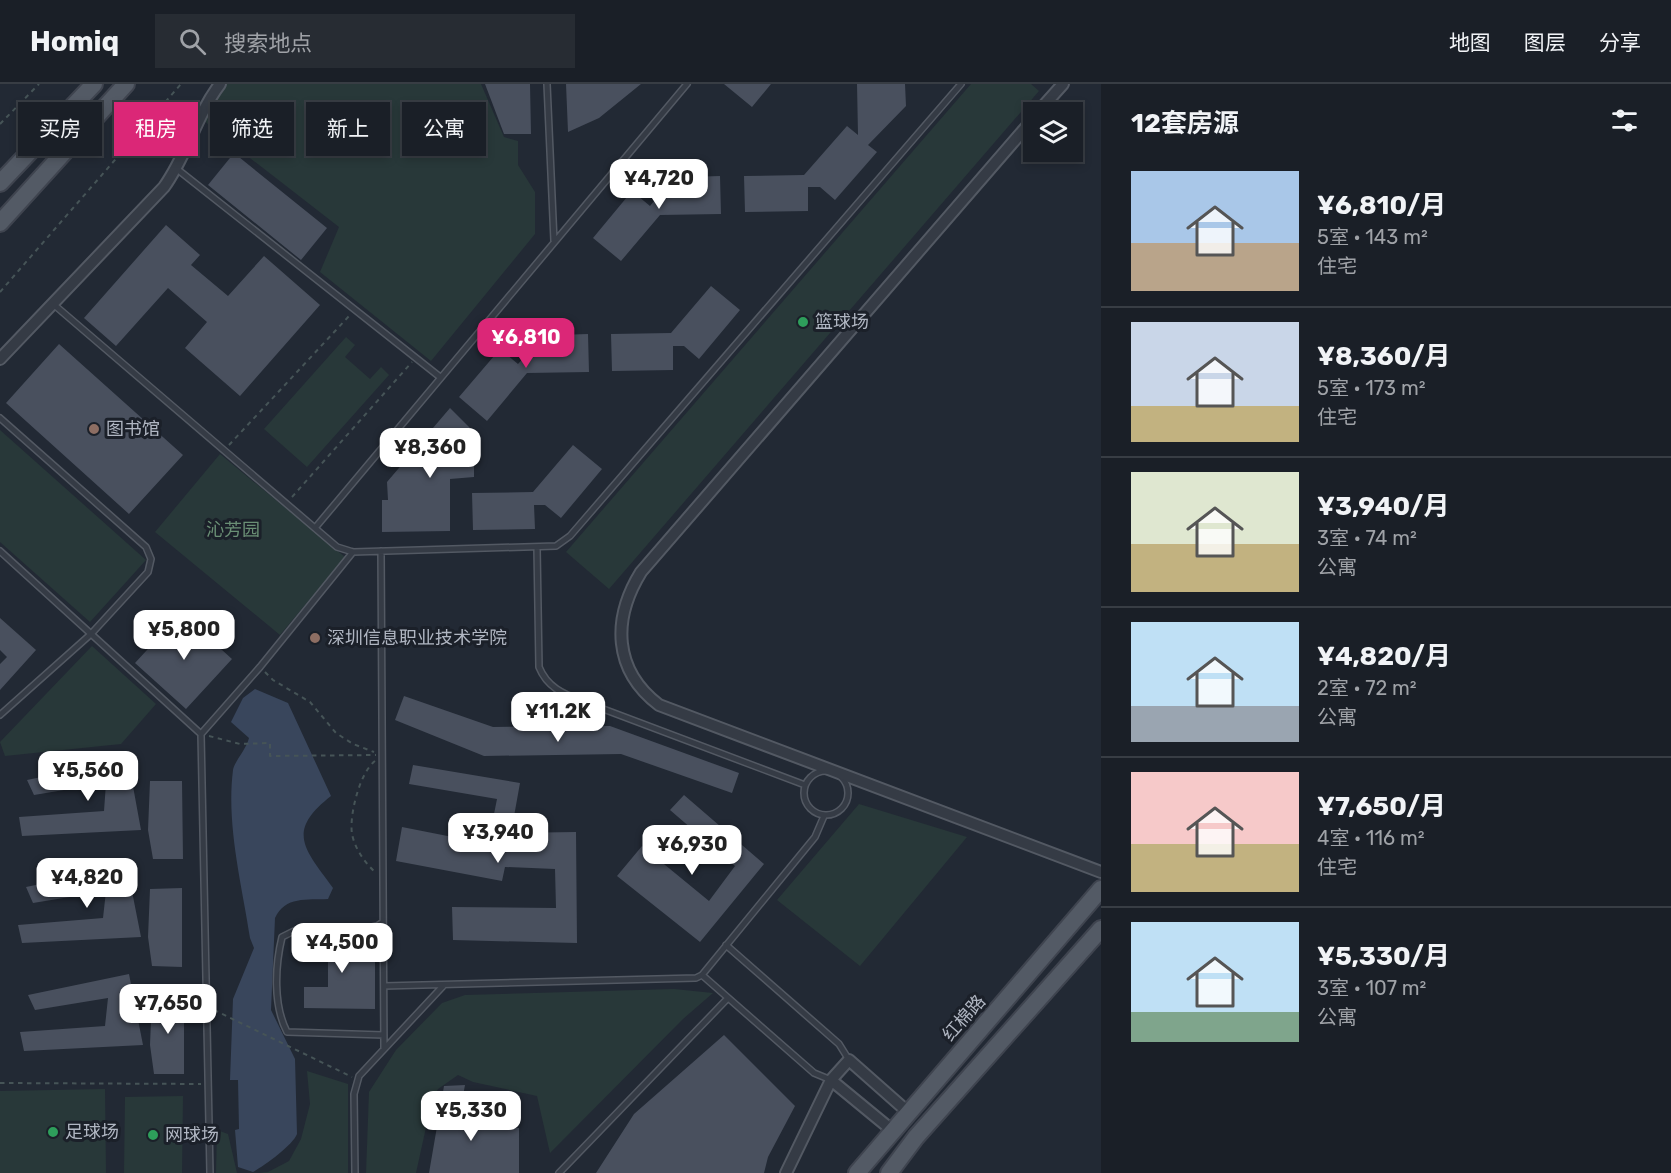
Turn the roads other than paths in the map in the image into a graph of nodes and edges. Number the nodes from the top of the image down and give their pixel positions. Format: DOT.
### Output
graph roads {
  1 [pos="93,84"];
  2 [pos="126,84"];
  3 [pos="219,84"];
  4 [pos="547,84"];
  5 [pos="687,84"];
  6 [pos="961,84"];
  7 [pos="1063,84"];
  8 [pos="1047,102"];
  9 [pos="1023,131"];
  10 [pos="177,169"];
  11 [pos="0,183"];
  12 [pos="0,223"];
  13 [pos="554,241"];
  14 [pos="52,302"];
  15 [pos="0,359"];
  16 [pos="440,377"];
  17 [pos="0,418"];
  18 [pos="315,528"];
  19 [pos="537,548"];
  20 [pos="0,551"];
  21 [pos="381,551"];
  22 [pos="353,552"];
  23 [pos="92,634"];
  24 [pos="0,715"];
  25 [pos="201,734"];
  26 [pos="835,772"];
  27 [pos="805,785"];
  28 [pos="824,816"];
  29 [pos="1101,872"];
  30 [pos="1101,889"];
  31 [pos="383,922"];
  32 [pos="1101,929"];
  33 [pos="726,945"];
  34 [pos="702,975"];
  35 [pos="444,985"];
  36 [pos="384,986"];
  37 [pos="728,998"];
  38 [pos="384,1035"];
  39 [pos="384,1049"];
  40 [pos="849,1060"];
  41 [pos="831,1080"];
  42 [pos="909,1113"];
  43 [pos="893,1131"];
  44 [pos="210,1173"];
  45 [pos="354,1173"];
  46 [pos="560,1173"];
  47 [pos="786,1173"];
  48 [pos="857,1173"];
  49 [pos="889,1173"];
  1 -- 11 [label="main road"];
  2 -- 12 [label="main road"];
  3 -- 10 [label="street"];
  4 -- 13 [label="lane"];
  5 -- 13 [label="lane"];
  6 -- 19 [label="lane"];
  7 -- 8 [label="street"];
  9 -- 26 [label="street"];
  10 -- 14 [label="street"];
  10 -- 16 [label="lane"];
  13 -- 16 [label="lane"];
  14 -- 15 [label="street"];
  14 -- 18 [label="lane"];
  16 -- 18 [label="lane"];
  17 -- 23 [label="lane"];
  18 -- 22 [label="lane"];
  19 -- 21 [label="lane"];
  19 -- 27 [label="lane"];
  20 -- 23 [label="lane"];
  21 -- 22 [label="lane"];
  21 -- 31 [label="lane"];
  22 -- 25 [label="lane"];
  23 -- 24 [label="lane"];
  23 -- 25 [label="lane"];
  25 -- 44 [label="lane"];
  26 -- 27 [label="lane"];
  26 -- 28 [label="lane"];
  26 -- 29 [label="street"];
  27 -- 28 [label="lane"];
  28 -- 33 [label="lane"];
  30 -- 42 [label="main road, 红棉路"];
  31 -- 36 [label="lane"];
  31 -- 38 [label="lane"];
  32 -- 49 [label="main road"];
  33 -- 34 [label="lane"];
  33 -- 40 [label="lane"];
  34 -- 35 [label="lane"];
  34 -- 37 [label="lane"];
  35 -- 36 [label="lane"];
  35 -- 39 [label="lane"];
  36 -- 38 [label="lane"];
  37 -- 41 [label="lane"];
  37 -- 46 [label="lane"];
  38 -- 39 [label="lane"];
  39 -- 45 [label="lane"];
  40 -- 41 [label="street"];
  40 -- 42 [label="street"];
  41 -- 43 [label="street"];
  41 -- 47 [label="street"];
  42 -- 43 [label="main road, 红棉路"];
  43 -- 48 [label="main road, 红棉路"];
}
